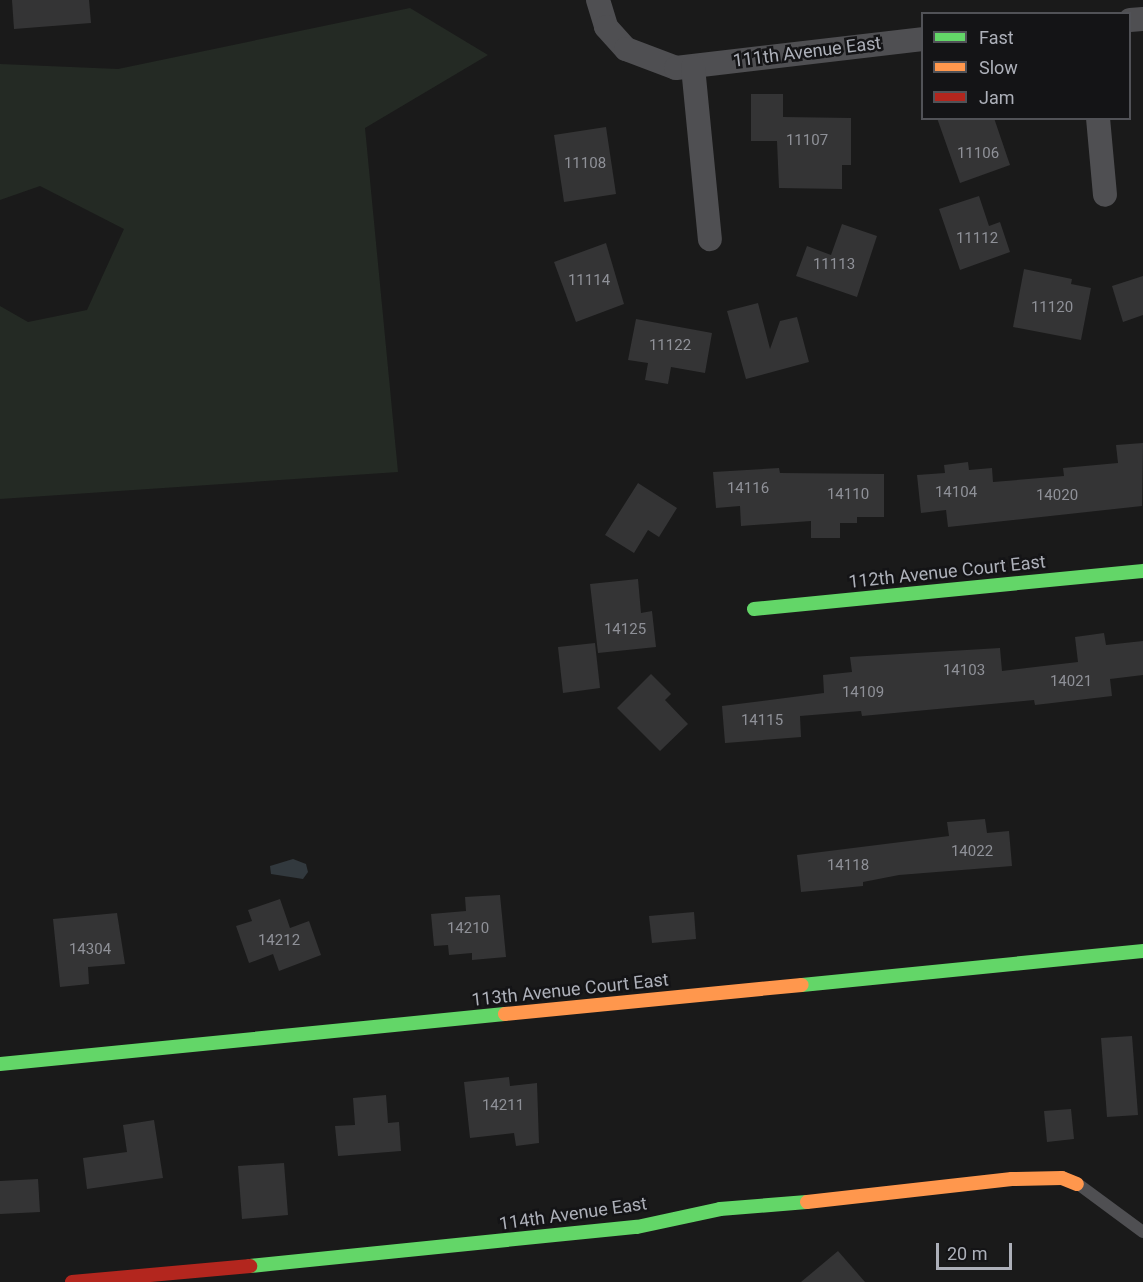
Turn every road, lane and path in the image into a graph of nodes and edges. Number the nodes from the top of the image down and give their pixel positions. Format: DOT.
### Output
graph roads {
  1 [pos="598,0"];
  2 [pos="921,39"];
  3 [pos="693,66"];
  4 [pos="1098,120"];
  5 [pos="1105,195"];
  6 [pos="710,239"];
  7 [pos="1143,572"];
  8 [pos="754,609"];
  9 [pos="1143,951"];
  10 [pos="0,1064"];
  11 [pos="1077,1184"];
  12 [pos="1143,1232"];
  13 [pos="72,1282"];
  1 -- 3 [label="street, 111th Avenue East"];
  2 -- 3 [label="street, 111th Avenue East"];
  3 -- 6 [label="street"];
  4 -- 5 [label="street"];
  7 -- 8 [label="street, 112th Avenue Court East"];
  9 -- 10 [label="street, 113th Avenue Court East"];
  11 -- 12 [label="lane"];
  11 -- 13 [label="street, 114th Avenue East"];
}
